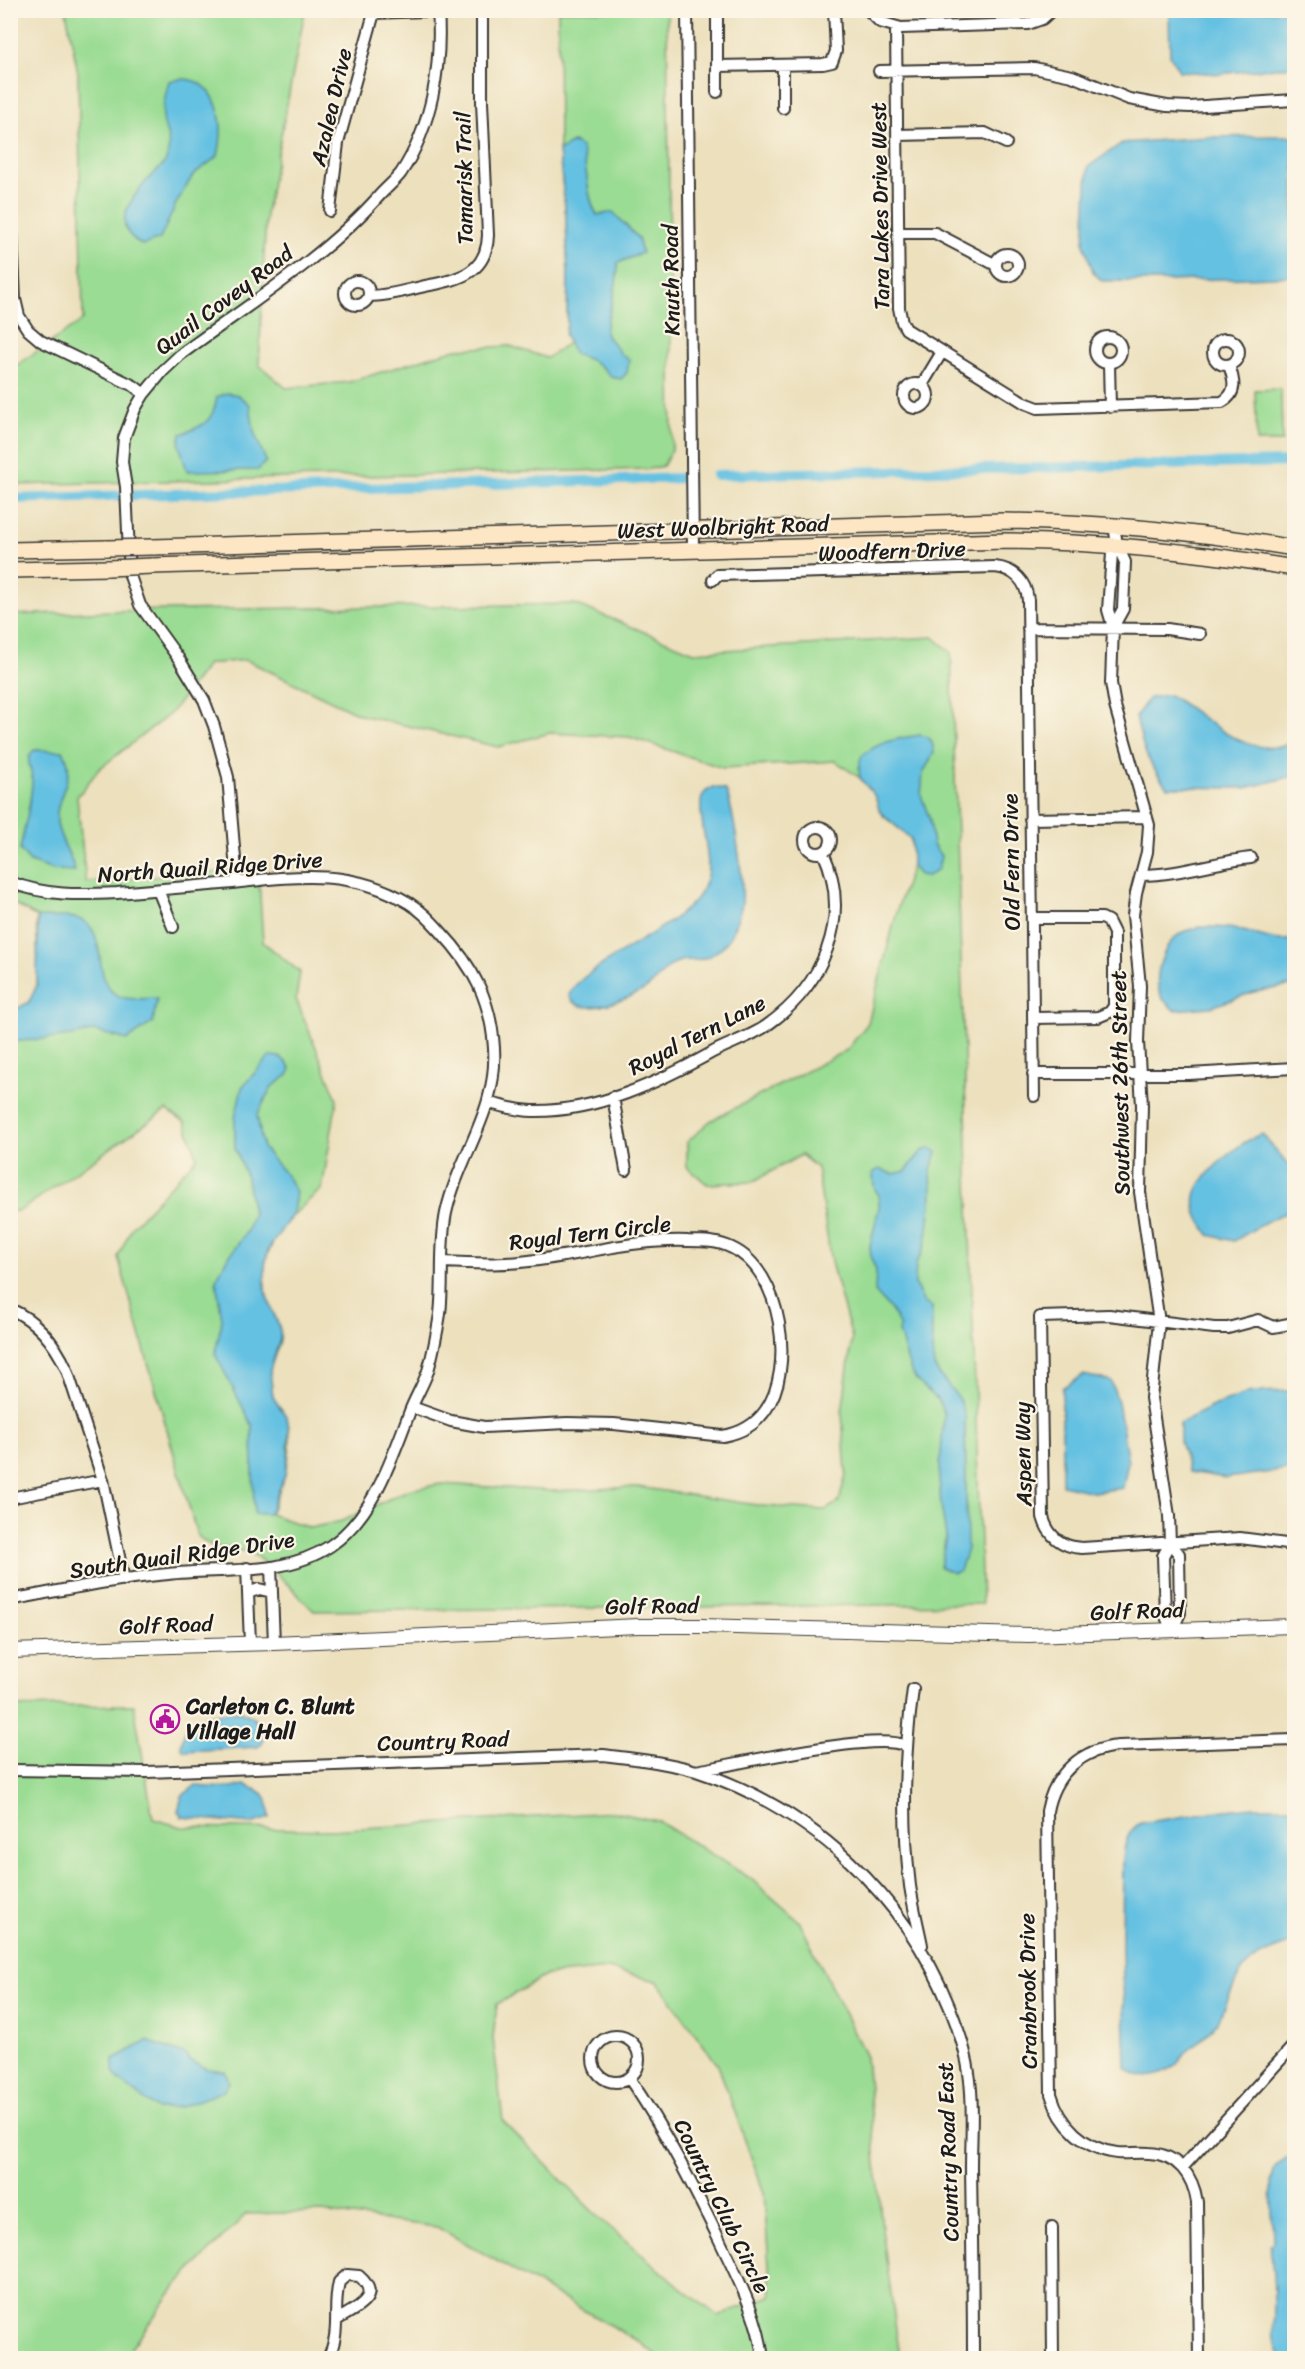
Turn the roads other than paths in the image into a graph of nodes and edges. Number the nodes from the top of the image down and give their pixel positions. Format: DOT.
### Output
graph roads {
  1 [pos="452,10"];
  2 [pos="482,10"];
  3 [pos="687,10"];
  4 [pos="717,10"];
  5 [pos="834,10"];
  6 [pos="868,10"];
  7 [pos="1052,10"];
  8 [pos="438,11"];
  9 [pos="374,12"];
  10 [pos="896,28"];
  11 [pos="783,65"];
  12 [pos="717,66"];
  13 [pos="879,71"];
  14 [pos="896,71"];
  15 [pos="717,92"];
  16 [pos="1294,100"];
  17 [pos="783,108"];
  18 [pos="897,135"];
  19 [pos="1006,143"];
  20 [pos="10,187"];
  21 [pos="330,212"];
  22 [pos="898,233"];
  23 [pos="996,265"];
  24 [pos="369,296"];
  25 [pos="942,352"];
  26 [pos="1109,363"];
  27 [pos="1229,365"];
  28 [pos="922,385"];
  29 [pos="144,394"];
  30 [pos="1110,407"];
  31 [pos="1114,525"];
  32 [pos="693,531"];
  33 [pos="1117,545"];
  34 [pos="1294,548"];
  35 [pos="10,550"];
  36 [pos="693,550"];
  37 [pos="1294,568"];
  38 [pos="10,570"];
  39 [pos="713,580"];
  40 [pos="1113,627"];
  41 [pos="1028,628"];
  42 [pos="1200,634"];
  43 [pos="1147,817"];
  44 [pos="1030,819"];
  45 [pos="823,852"];
  46 [pos="1251,858"];
  47 [pos="1141,875"];
  48 [pos="10,882"];
  49 [pos="237,882"];
  50 [pos="158,890"];
  51 [pos="1032,918"];
  52 [pos="173,927"];
  53 [pos="1033,1018"];
  54 [pos="1294,1068"];
  55 [pos="1140,1073"];
  56 [pos="1033,1074"];
  57 [pos="1034,1096"];
  58 [pos="613,1097"];
  59 [pos="489,1102"];
  60 [pos="626,1170"];
  61 [pos="443,1262"];
  62 [pos="10,1309"];
  63 [pos="1159,1322"];
  64 [pos="1294,1323"];
  65 [pos="412,1407"];
  66 [pos="102,1480"];
  67 [pos="10,1498"];
  68 [pos="1170,1543"];
  69 [pos="1294,1545"];
  70 [pos="271,1567"];
  71 [pos="247,1568"];
  72 [pos="124,1580"];
  73 [pos="272,1592"];
  74 [pos="248,1593"];
  75 [pos="10,1600"];
  76 [pos="1294,1626"];
  77 [pos="1172,1630"];
  78 [pos="250,1643"];
  79 [pos="274,1643"];
  80 [pos="10,1651"];
  81 [pos="913,1689"];
  82 [pos="1294,1740"];
  83 [pos="906,1746"];
  84 [pos="10,1770"];
  85 [pos="696,1771"];
  86 [pos="924,1951"];
  87 [pos="1294,2045"];
  88 [pos="629,2078"];
  89 [pos="1183,2168"];
  90 [pos="1052,2227"];
  91 [pos="337,2320"];
  92 [pos="328,2358"];
  93 [pos="763,2358"];
  94 [pos="973,2358"];
  95 [pos="1053,2358"];
  96 [pos="1199,2358"];
  1 -- 8 [label="street, Azalea Drive"];
  2 -- 24 [label="street, Tamarisk Trail"];
  3 -- 32 [label="street, Knuth Road"];
  4 -- 12 [label="street"];
  5 -- 11 [label="street"];
  6 -- 10 [label="street"];
  7 -- 10 [label="street"];
  8 -- 9 [label="street, Azalea Drive"];
  8 -- 29 [label="street, Quail Covey Road"];
  9 -- 21 [label="street, Azalea Drive"];
  10 -- 14 [label="street, Tara Lakes Drive West"];
  11 -- 12 [label="street"];
  11 -- 17 [label="street"];
  12 -- 15 [label="street"];
  13 -- 14 [label="street"];
  14 -- 16 [label="street"];
  14 -- 18 [label="street, Tara Lakes Drive West"];
  18 -- 19 [label="street"];
  18 -- 22 [label="street, Tara Lakes Drive West"];
  20 -- 29 [label="street"];
  22 -- 23 [label="street"];
  22 -- 25 [label="street, Tara Lakes Drive West"];
  25 -- 28 [label="street"];
  25 -- 30 [label="street, Tara Lakes Drive West"];
  26 -- 30 [label="street"];
  27 -- 30 [label="street, Tara Lakes Drive West"];
  29 -- 49 [label="street, Quail Covey Road"];
  31 -- 32 [label="main road, West Woolbright Road"];
  31 -- 33 [label="street, Southwest 26th Street"];
  31 -- 34 [label="main road, West Woolbright Road"];
  32 -- 35 [label="main road, West Woolbright Road, bridge"];
  32 -- 36 [label="street, Knuth Road"];
  33 -- 36 [label="main road, West Woolbright Road"];
  33 -- 37 [label="main road, West Woolbright Road"];
  33 -- 40 [label="street, Southwest 26th Street"];
  36 -- 38 [label="main road, West Woolbright Road, bridge"];
  39 -- 41 [label="street, Woodfern Drive"];
  40 -- 41 [label="street"];
  40 -- 42 [label="street"];
  40 -- 43 [label="street, Southwest 26th Street"];
  41 -- 44 [label="street, Old Fern Drive"];
  43 -- 44 [label="street"];
  43 -- 47 [label="street, Southwest 26th Street"];
  44 -- 51 [label="street, Old Fern Drive"];
  45 -- 58 [label="street, Royal Tern Lane"];
  46 -- 47 [label="street"];
  47 -- 55 [label="street, Southwest 26th Street"];
  48 -- 50 [label="street, North Quail Ridge Drive"];
  49 -- 50 [label="street, North Quail Ridge Drive"];
  49 -- 59 [label="street, North Quail Ridge Drive"];
  50 -- 52 [label="street"];
  51 -- 53 [label="street, Old Fern Drive"];
  51 -- 53 [label="street"];
  53 -- 56 [label="street, Old Fern Drive"];
  54 -- 55 [label="street"];
  55 -- 56 [label="street"];
  55 -- 63 [label="street, Southwest 26th Street"];
  56 -- 57 [label="street, Old Fern Drive"];
  58 -- 59 [label="street, Royal Tern Lane"];
  58 -- 60 [label="street"];
  59 -- 61 [label="street, North Quail Ridge Drive"];
  61 -- 65 [label="street, South Quail Ridge Drive"];
  61 -- 65 [label="street, Royal Tern Circle"];
  62 -- 66 [label="street"];
  63 -- 64 [label="street"];
  63 -- 68 [label="street, Southwest 26th Street"];
  63 -- 68 [label="street, Aspen Way"];
  65 -- 70 [label="street, South Quail Ridge Drive"];
  66 -- 67 [label="street"];
  66 -- 72 [label="street"];
  68 -- 69 [label="street"];
  68 -- 77 [label="street, Southwest 26th Street"];
  68 -- 77 [label="street, Southwest 26th Street"];
  70 -- 71 [label="street, South Quail Ridge Drive"];
  70 -- 73 [label="street"];
  71 -- 72 [label="street, South Quail Ridge Drive"];
  71 -- 74 [label="street"];
  72 -- 75 [label="street, South Quail Ridge Drive"];
  73 -- 74 [label="street"];
  73 -- 79 [label="street"];
  74 -- 78 [label="street"];
  76 -- 77 [label="street, Golf Road"];
  77 -- 79 [label="street, Golf Road"];
  78 -- 79 [label="street, Golf Road"];
  78 -- 80 [label="street, Golf Road"];
  81 -- 83 [label="street"];
  82 -- 89 [label="street, Cranbrook Drive"];
  83 -- 85 [label="street, Country Road"];
  83 -- 86 [label="street"];
  84 -- 85 [label="street, Country Road"];
  85 -- 86 [label="street, Country Road"];
  86 -- 94 [label="street, Country Road East"];
  87 -- 89 [label="street"];
  88 -- 88 [label="street"];
  88 -- 93 [label="street, Country Club Circle"];
  89 -- 96 [label="street"];
  90 -- 95 [label="street"];
  91 -- 92 [label="street"];
}
